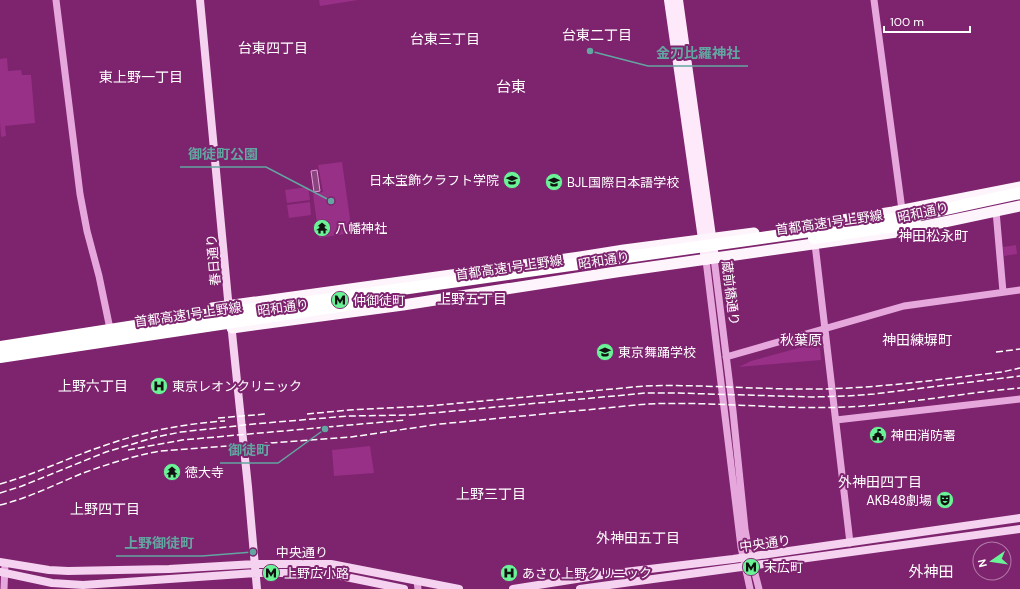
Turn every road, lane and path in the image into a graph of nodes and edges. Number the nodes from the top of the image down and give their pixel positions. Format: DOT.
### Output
graph roads {
  1 [pos="56,0"];
  2 [pos="200,0"];
  3 [pos="669,0"];
  4 [pos="678,0"];
  5 [pos="874,0"];
  6 [pos="1020,187"];
  7 [pos="1020,193"];
  8 [pos="1020,207"];
  9 [pos="902,210"];
  10 [pos="996,211"];
  11 [pos="707,239"];
  12 [pos="815,244"];
  13 [pos="710,259"];
  14 [pos="508,267"];
  15 [pos="558,275"];
  16 [pos="1020,290"];
  17 [pos="1003,292"];
  18 [pos="296,304"];
  19 [pos="229,306"];
  20 [pos="112,328"];
  21 [pos="231,328"];
  22 [pos="76,329"];
  23 [pos="825,329"];
  24 [pos="168,331"];
  25 [pos="0,341"];
  26 [pos="0,347"];
  27 [pos="0,350"];
  28 [pos="0,357"];
  29 [pos="726,357"];
  30 [pos="0,360"];
  31 [pos="1020,399"];
  32 [pos="836,420"];
  33 [pos="1020,518"];
  34 [pos="1020,529"];
  35 [pos="850,543"];
  36 [pos="747,557"];
  37 [pos="2,562"];
  38 [pos="255,564"];
  39 [pos="750,566"];
  40 [pos="82,571"];
  41 [pos="2,572"];
  42 [pos="256,573"];
  43 [pos="417,585"];
  44 [pos="83,587"];
  45 [pos="4,589"];
  46 [pos="257,589"];
  47 [pos="404,589"];
  48 [pos="459,589"];
  49 [pos="514,589"];
  50 [pos="580,589"];
  51 [pos="750,589"];
  52 [pos="759,589"];
  1 -- 20 [label="street"];
  2 -- 19 [label="main road, 春日通り"];
  3 -- 11 [label="main road, 蔵前橋通り"];
  4 -- 11 [label="main road, 蔵前橋通り"];
  5 -- 9 [label="street"];
  6 -- 9 [label="highway, 昭和通り"];
  7 -- 18 [label="highway, 首都高速1号上野線, bridge"];
  8 -- 10 [label="highway, 昭和通り"];
  8 -- 24 [label="highway, 首都高速1号上野線, bridge"];
  9 -- 11 [label="highway, 昭和通り"];
  10 -- 12 [label="highway, 昭和通り"];
  10 -- 17 [label="street"];
  11 -- 13 [label="main road, 蔵前橋通り"];
  11 -- 14 [label="highway, 昭和通り"];
  12 -- 13 [label="highway, 昭和通り"];
  12 -- 23 [label="street"];
  13 -- 21 [label="highway, 昭和通り"];
  13 -- 29 [label="street, 蔵前橋通り"];
  13 -- 36 [label="street, 蔵前橋通り"];
  14 -- 15 [label="highway, 昭和通り"];
  14 -- 19 [label="highway, 昭和通り"];
  16 -- 17 [label="street"];
  17 -- 23 [label="street"];
  18 -- 20 [label="highway, bridge"];
  18 -- 26 [label="highway, 首都高速1号上野線, bridge"];
  19 -- 20 [label="highway, 昭和通り"];
  19 -- 21 [label="main road, 春日通り"];
  20 -- 22 [label="highway"];
  21 -- 30 [label="highway, 昭和通り"];
  21 -- 38 [label="main road, 春日通り"];
  22 -- 25 [label="highway"];
  23 -- 29 [label="street"];
  23 -- 32 [label="street"];
  24 -- 27 [label="highway, bridge"];
  24 -- 28 [label="highway, 首都高速1号上野線, bridge"];
  29 -- 36 [label="street, 蔵前橋通り"];
  31 -- 32 [label="street"];
  32 -- 35 [label="street"];
  33 -- 35 [label="main road, 中央通り"];
  34 -- 39 [label="main road, 中央通り"];
  35 -- 36 [label="main road, 中央通り"];
  36 -- 39 [label="street, 蔵前橋通り"];
  36 -- 49 [label="main road, 中央通り"];
  37 -- 40 [label="main road, 中央通り"];
  37 -- 41 [label="street"];
  38 -- 40 [label="main road, 中央通り"];
  38 -- 42 [label="main road, 春日通り"];
  38 -- 43 [label="main road, 中央通り"];
  39 -- 50 [label="main road, 中央通り"];
  39 -- 51 [label="street, 蔵前橋通り"];
  39 -- 52 [label="street, 蔵前橋通り"];
  40 -- 44 [label="main road"];
  41 -- 44 [label="main road, 中央通り"];
  41 -- 45 [label="street"];
  42 -- 44 [label="main road, 中央通り"];
  42 -- 46 [label="main road, 春日通り"];
  42 -- 47 [label="main road, 中央通り"];
  43 -- 48 [label="main road, 中央通り"];
}
